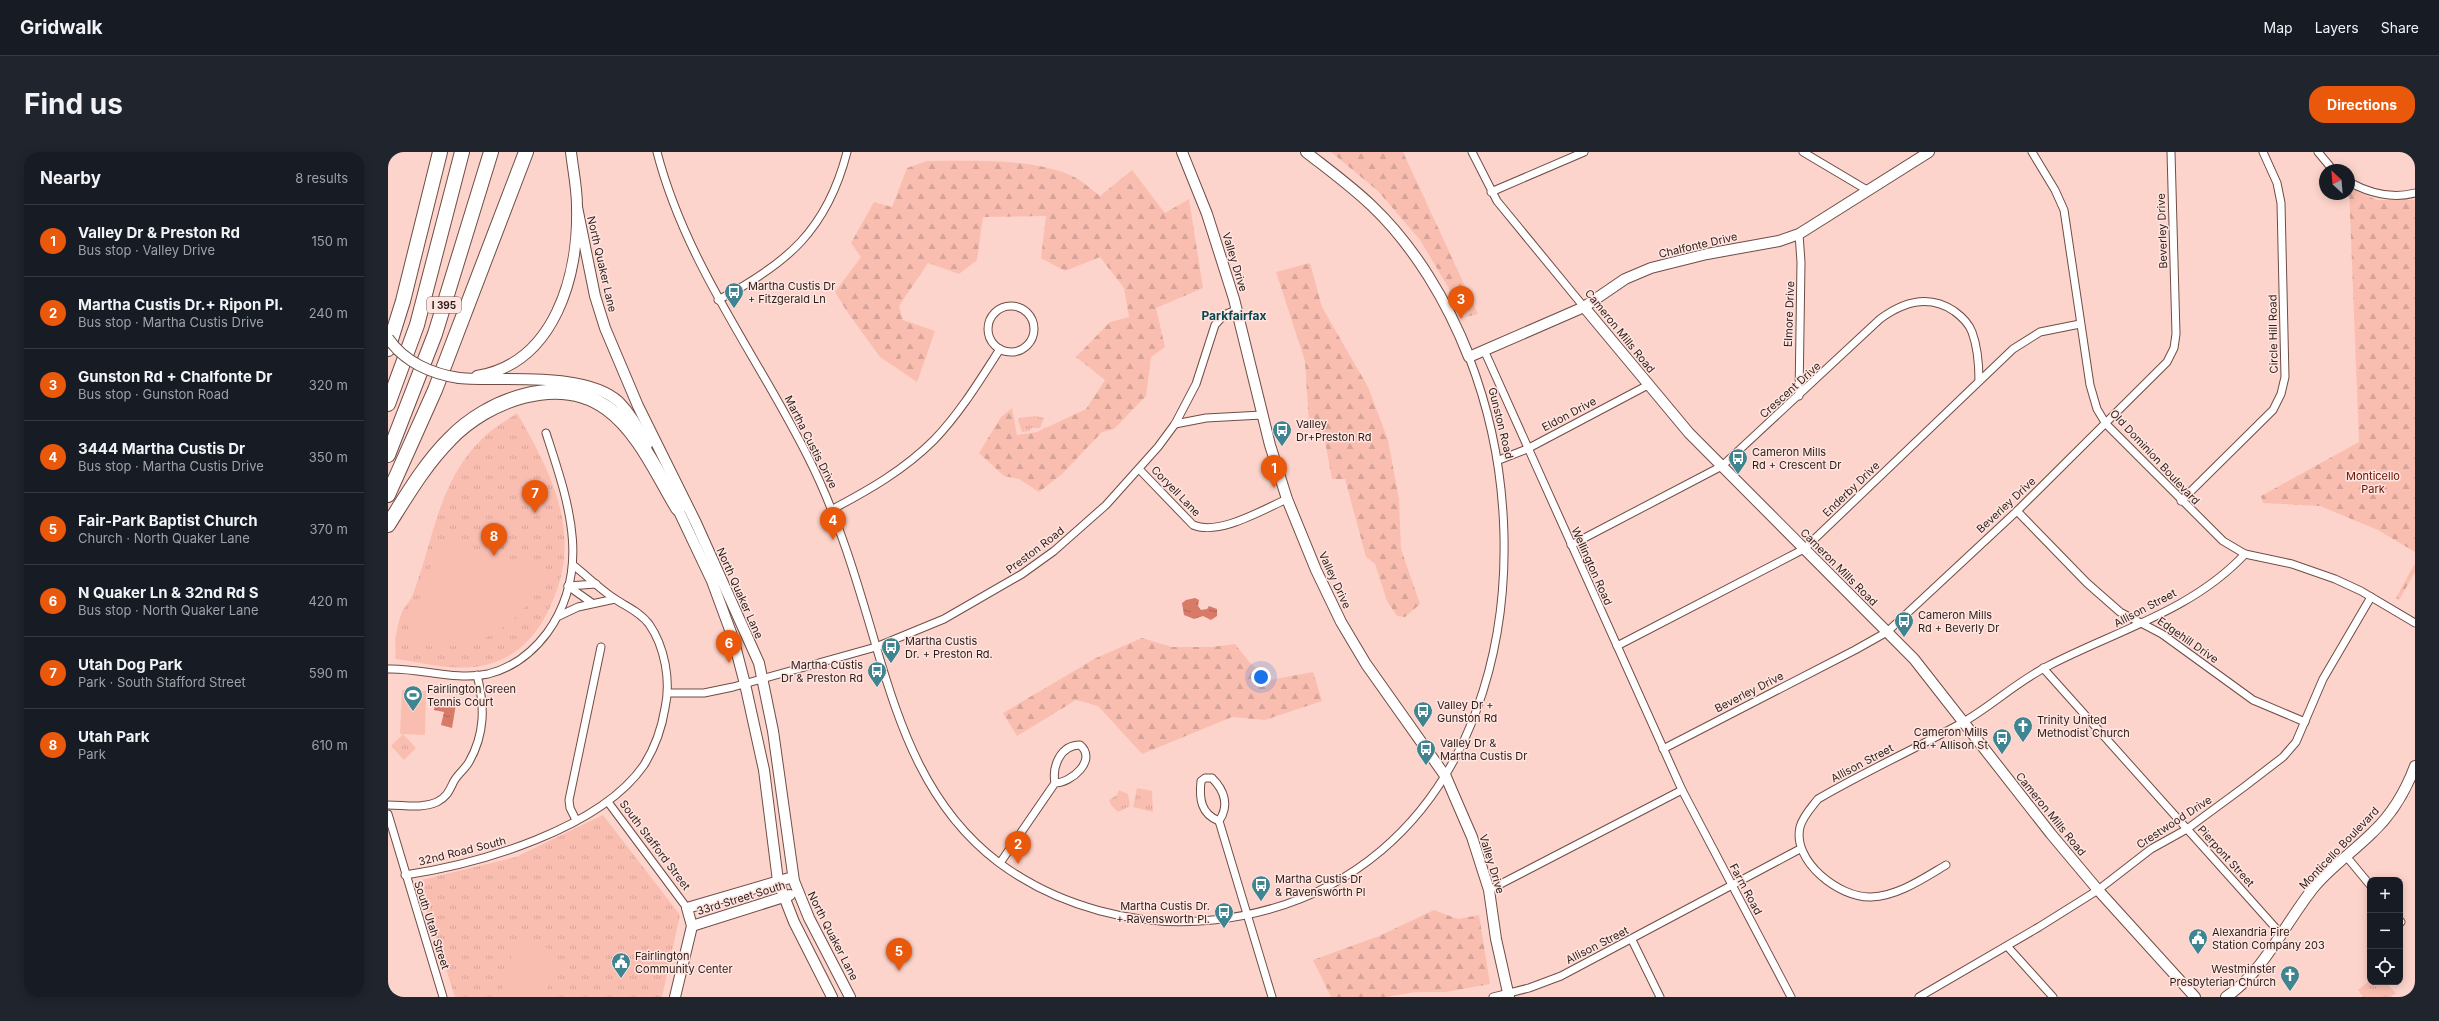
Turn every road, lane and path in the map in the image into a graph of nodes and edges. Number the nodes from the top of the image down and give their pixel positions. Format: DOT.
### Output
graph roads {
  1 [pos="440,152"];
  2 [pos="462,152"];
  3 [pos="491,152"];
  4 [pos="526,152"];
  5 [pos="571,152"];
  6 [pos="657,152"];
  7 [pos="847,152"];
  8 [pos="1182,152"];
  9 [pos="1306,152"];
  10 [pos="1472,152"];
  11 [pos="1584,152"];
  12 [pos="1803,152"];
  13 [pos="1929,152"];
  14 [pos="2032,152"];
  15 [pos="2171,152"];
  16 [pos="2263,152"];
  17 [pos="2318,152"];
  18 [pos="2328,164"];
  19 [pos="2355,185"];
  20 [pos="1867,190"];
  21 [pos="1491,192"];
  22 [pos="2415,193"];
  23 [pos="577,207"];
  24 [pos="1799,234"];
  25 [pos="718,300"];
  26 [pos="1584,307"];
  27 [pos="1236,310"];
  28 [pos="2080,324"];
  29 [pos="388,338"];
  30 [pos="388,349"];
  31 [pos="1000,349"];
  32 [pos="1484,350"];
  33 [pos="1469,357"];
  34 [pos="459,378"];
  35 [pos="1979,381"];
  36 [pos="1648,385"];
  37 [pos="1799,396"];
  38 [pos="388,404"];
  39 [pos="1262,415"];
  40 [pos="1175,424"];
  41 [pos="2106,424"];
  42 [pos="546,433"];
  43 [pos="1527,449"];
  44 [pos="388,455"];
  45 [pos="1499,460"];
  46 [pos="1722,466"];
  47 [pos="1139,469"];
  48 [pos="388,495"];
  49 [pos="1288,499"];
  50 [pos="2181,501"];
  51 [pos="678,508"];
  52 [pos="832,510"];
  53 [pos="2017,511"];
  54 [pos="388,525"];
  55 [pos="1571,546"];
  56 [pos="1804,549"];
  57 [pos="2245,554"];
  58 [pos="573,565"];
  59 [pos="596,584"];
  60 [pos="568,586"];
  61 [pos="2371,597"];
  62 [pos="615,599"];
  63 [pos="592,603"];
  64 [pos="559,616"];
  65 [pos="2142,623"];
  66 [pos="2415,623"];
  67 [pos="1887,632"];
  68 [pos="1617,646"];
  69 [pos="601,647"];
  70 [pos="876,647"];
  71 [pos="2044,668"];
  72 [pos="388,669"];
  73 [pos="477,675"];
  74 [pos="762,679"];
  75 [pos="746,684"];
  76 [pos="668,693"];
  77 [pos="1962,722"];
  78 [pos="2305,722"];
  79 [pos="1663,749"];
  80 [pos="2415,766"];
  81 [pos="1446,777"];
  82 [pos="2413,778"];
  83 [pos="1055,783"];
  84 [pos="1682,790"];
  85 [pos="608,802"];
  86 [pos="388,805"];
  87 [pos="388,814"];
  88 [pos="576,820"];
  89 [pos="1219,821"];
  90 [pos="2187,828"];
  91 [pos="1800,849"];
  92 [pos="2346,856"];
  93 [pos="1000,863"];
  94 [pos="1946,865"];
  95 [pos="405,875"];
  96 [pos="793,877"];
  97 [pos="778,881"];
  98 [pos="2367,881"];
  99 [pos="1733,886"];
  100 [pos="1489,890"];
  101 [pos="2098,890"];
  102 [pos="798,893"];
  103 [pos="784,897"];
  104 [pos="687,908"];
  105 [pos="1248,915"];
  106 [pos="692,926"];
  107 [pos="2281,934"];
  108 [pos="1632,940"];
  109 [pos="2007,946"];
  110 [pos="1508,995"];
  111 [pos="444,997"];
  112 [pos="675,997"];
  113 [pos="832,997"];
  114 [pos="850,997"];
  115 [pos="1272,997"];
  116 [pos="1493,997"];
  117 [pos="1660,997"];
  118 [pos="1791,997"];
  119 [pos="1919,997"];
  120 [pos="2053,997"];
  121 [pos="2195,997"];
  122 [pos="2226,997"];
  1 -- 30 [label="highway"];
  2 -- 38 [label="highway"];
  3 -- 44 [label="highway, I 395"];
  4 -- 48 [label="highway"];
  5 -- 23 [label="street"];
  6 -- 25 [label="street, Martha Custis Drive"];
  7 -- 25 [label="street"];
  8 -- 27 [label="street, Valley Drive"];
  9 -- 33 [label="street, Gunston Road"];
  10 -- 21 [label="street, Cameron Mills Road"];
  11 -- 21 [label="street"];
  12 -- 20 [label="street"];
  13 -- 20 [label="street, Chalfonte Drive"];
  14 -- 28 [label="street, Old Dominion Boulevard"];
  15 -- 41 [label="street, Beverley Drive"];
  16 -- 50 [label="street, Circle Hill Road"];
  17 -- 18 [label="street"];
  19 -- 22 [label="street"];
  20 -- 24 [label="street, Chalfonte Drive"];
  21 -- 26 [label="street, Cameron Mills Road"];
  23 -- 34 [label="street"];
  23 -- 74 [label="street, North Quaker Lane"];
  24 -- 26 [label="street, Chalfonte Drive"];
  24 -- 37 [label="street, Elmore Drive"];
  25 -- 52 [label="street, Martha Custis Drive"];
  26 -- 32 [label="street, Chalfonte Drive"];
  26 -- 36 [label="street, Cameron Mills Road"];
  27 -- 39 [label="street, Valley Drive"];
  27 -- 40 [label="street, Preston Road"];
  28 -- 35 [label="street, Enderby Drive"];
  28 -- 41 [label="street, Old Dominion Boulevard"];
  29 -- 34 [label="street, bridge"];
  31 -- 31 [label="street"];
  31 -- 52 [label="street"];
  32 -- 33 [label="street, Chalfonte Drive"];
  32 -- 43 [label="street, Wellington Road"];
  33 -- 45 [label="street, Gunston Road"];
  34 -- 51 [label="street, North Quaker Lane"];
  35 -- 37 [label="street, Crescent Drive"];
  35 -- 56 [label="street, Enderby Drive"];
  36 -- 43 [label="street, Eldon Drive"];
  36 -- 46 [label="street, Cameron Mills Road"];
  37 -- 46 [label="street, Crescent Drive"];
  39 -- 40 [label="street"];
  39 -- 49 [label="street, Valley Drive"];
  40 -- 47 [label="street, Preston Road"];
  41 -- 50 [label="street, Old Dominion Boulevard"];
  41 -- 53 [label="street, Beverley Drive"];
  42 -- 58 [label="street"];
  43 -- 45 [label="street, Eldon Drive"];
  43 -- 55 [label="street, Wellington Road"];
  45 -- 81 [label="street, Gunston Road"];
  46 -- 55 [label="street, Crescent Drive"];
  46 -- 56 [label="street, Cameron Mills Road"];
  47 -- 49 [label="street, Coryell Lane"];
  47 -- 70 [label="street, Preston Road"];
  49 -- 81 [label="street, Valley Drive"];
  50 -- 57 [label="street, Old Dominion Boulevard"];
  51 -- 54 [label="highway"];
  51 -- 75 [label="street, North Quaker Lane"];
  52 -- 70 [label="street, Martha Custis Drive"];
  53 -- 65 [label="street, Edgehill Drive"];
  53 -- 67 [label="street, Beverley Drive"];
  55 -- 68 [label="street, Wellington Road"];
  56 -- 67 [label="street, Cameron Mills Road"];
  56 -- 68 [label="street, Enderby Drive"];
  57 -- 61 [label="street, Old Dominion Boulevard"];
  57 -- 65 [label="street, Allison Street"];
  58 -- 59 [label="street, South Stafford Street"];
  58 -- 60 [label="street"];
  59 -- 60 [label="street"];
  59 -- 62 [label="street, South Stafford Street"];
  60 -- 63 [label="street"];
  60 -- 64 [label="street"];
  61 -- 66 [label="street, Old Dominion Boulevard"];
  61 -- 78 [label="street, Crestwood Drive"];
  62 -- 63 [label="street"];
  62 -- 76 [label="street, South Stafford Street"];
  63 -- 64 [label="street"];
  64 -- 73 [label="street"];
  65 -- 71 [label="street, Allison Street"];
  65 -- 78 [label="street, Edgehill Drive"];
  67 -- 77 [label="street, Cameron Mills Road"];
  67 -- 79 [label="street, Beverley Drive"];
  68 -- 79 [label="street, Wellington Road"];
  69 -- 88 [label="street"];
  70 -- 74 [label="street, Preston Road"];
  70 -- 93 [label="street, Martha Custis Drive"];
  71 -- 77 [label="street, Allison Street"];
  71 -- 90 [label="street, Pierpont Street"];
  72 -- 73 [label="street"];
  73 -- 86 [label="street"];
  74 -- 75 [label="street, Preston Road"];
  74 -- 96 [label="street, North Quaker Lane"];
  75 -- 76 [label="street"];
  75 -- 97 [label="street, North Quaker Lane"];
  76 -- 85 [label="street, South Stafford Street"];
  77 -- 91 [label="street, Allison Street"];
  77 -- 101 [label="street, Cameron Mills Road"];
  78 -- 90 [label="street, Crestwood Drive"];
  79 -- 84 [label="street, Wellington Road"];
  80 -- 82 [label="street, Monticello Boulevard"];
  81 -- 100 [label="street, Valley Drive"];
  81 -- 105 [label="street, Martha Custis Drive"];
  82 -- 92 [label="street, Monticello Boulevard"];
  83 -- 83 [label="street"];
  83 -- 93 [label="street"];
  84 -- 99 [label="street, Farm Road"];
  84 -- 100 [label="street"];
  85 -- 88 [label="street, 32nd Road South"];
  85 -- 104 [label="street, South Stafford Street"];
  87 -- 95 [label="street, South Utah Street"];
  88 -- 95 [label="street, 32nd Road South"];
  89 -- 89 [label="street"];
  89 -- 105 [label="street"];
  90 -- 101 [label="street, Crestwood Drive"];
  90 -- 107 [label="street, Pierpont Street"];
  91 -- 94 [label="street"];
  91 -- 99 [label="street, Allison Street"];
  92 -- 98 [label="street"];
  92 -- 107 [label="street, Monticello Boulevard"];
  93 -- 105 [label="street, Martha Custis Drive"];
  95 -- 111 [label="street, South Utah Street"];
  96 -- 97 [label="street, 33rd Street South"];
  96 -- 102 [label="street, North Quaker Lane"];
  97 -- 103 [label="street, North Quaker Lane"];
  97 -- 104 [label="street, 33rd Street South"];
  99 -- 108 [label="street, Allison Street"];
  99 -- 118 [label="street, Farm Road"];
  100 -- 110 [label="street, Valley Drive"];
  101 -- 109 [label="street, Crestwood Drive"];
  101 -- 121 [label="street, Cameron Mills Road"];
  102 -- 103 [label="street, 33rd Street South"];
  102 -- 114 [label="street, North Quaker Lane"];
  103 -- 106 [label="street, 33rd Street South"];
  103 -- 113 [label="street, North Quaker Lane"];
  104 -- 106 [label="street, South Stafford Street"];
  105 -- 115 [label="street"];
  106 -- 112 [label="street, South Stafford Street"];
  107 -- 122 [label="street, Monticello Boulevard"];
  108 -- 110 [label="street, Allison Street"];
  108 -- 117 [label="street"];
  109 -- 119 [label="street, Crestwood Drive"];
  109 -- 120 [label="street"];
  110 -- 116 [label="street, Allison Street"];
}
